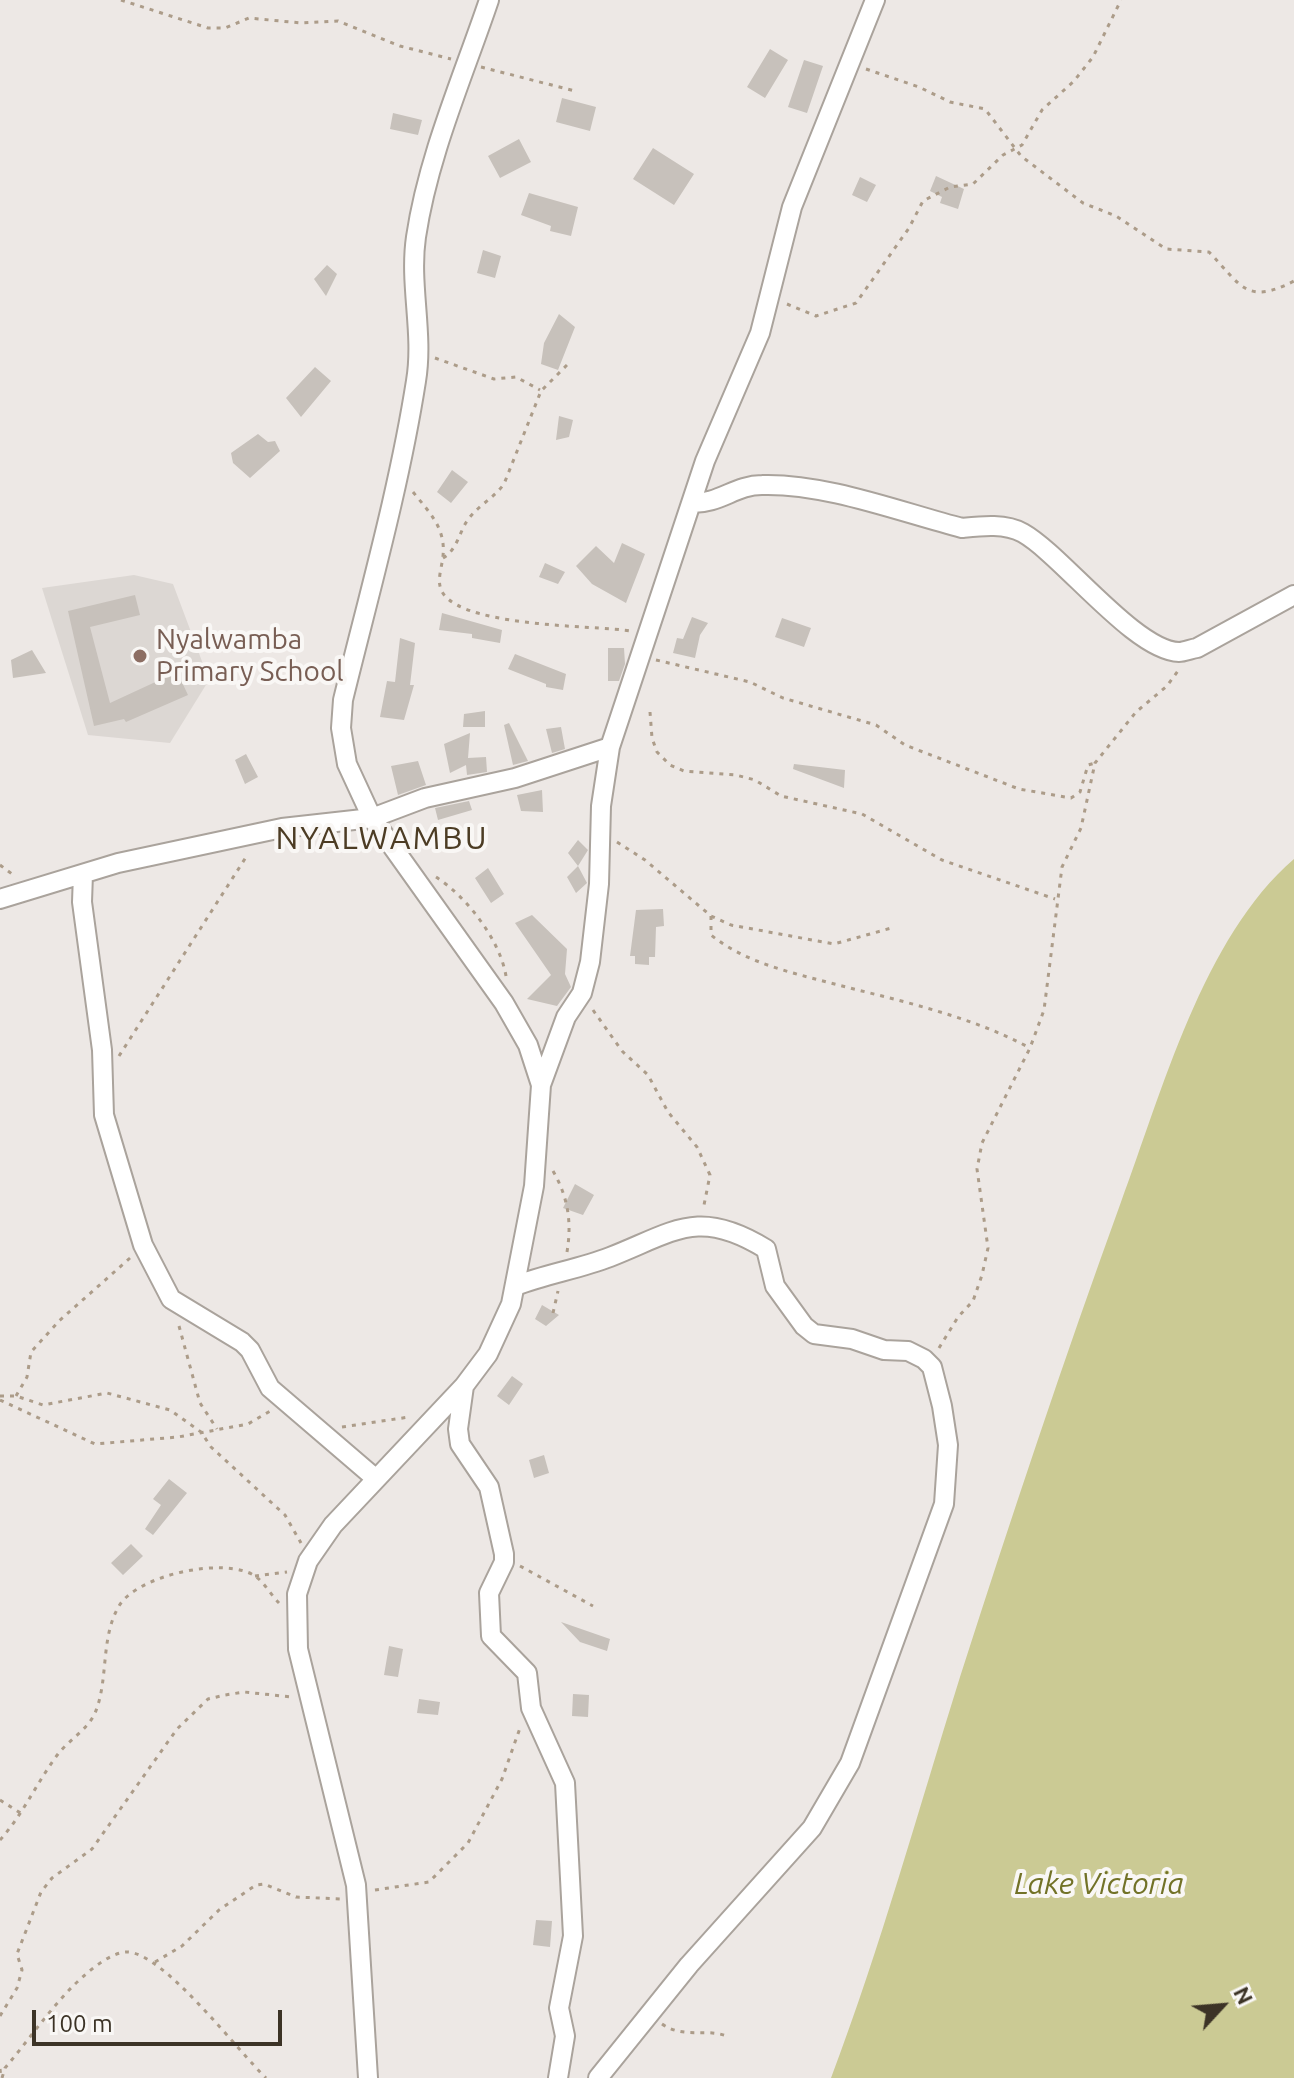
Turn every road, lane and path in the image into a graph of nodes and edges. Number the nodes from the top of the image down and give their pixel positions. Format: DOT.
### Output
graph roads {
  1 [pos="121,0"];
  2 [pos="489,0"];
  3 [pos="875,0"];
  4 [pos="1121,0"];
  5 [pos="468,63"];
  6 [pos="851,65"];
  7 [pos="575,91"];
  8 [pos="1015,150"];
  9 [pos="1294,281"];
  10 [pos="768,298"];
  11 [pos="420,353"];
  12 [pos="570,362"];
  13 [pos="541,391"];
  14 [pos="398,473"];
  15 [pos="691,503"];
  16 [pos="443,558"];
  17 [pos="1294,595"];
  18 [pos="648,635"];
  19 [pos="1194,649"];
  20 [pos="641,656"];
  21 [pos="650,712"];
  22 [pos="610,747"];
  23 [pos="1095,763"];
  24 [pos="372,818"];
  25 [pos="260,833"];
  26 [pos="599,834"];
  27 [pos="83,874"];
  28 [pos="0,899"];
  29 [pos="1057,900"];
  30 [pos="711,916"];
  31 [pos="895,927"];
  32 [pos="582,993"];
  33 [pos="1030,1048"];
  34 [pos="103,1079"];
  35 [pos="541,1085"];
  36 [pos="536,1144"];
  37 [pos="699,1226"];
  38 [pos="143,1245"];
  39 [pos="562,1270"];
  40 [pos="515,1286"];
  41 [pos="171,1299"];
  42 [pos="553,1313"];
  43 [pos="932,1367"];
  44 [pos="464,1386"];
  45 [pos="16,1396"];
  46 [pos="0,1398"];
  47 [pos="285,1402"];
  48 [pos="412,1416"];
  49 [pos="217,1429"];
  50 [pos="201,1432"];
  51 [pos="323,1434"];
  52 [pos="375,1478"];
  53 [pos="504,1554"];
  54 [pos="307,1564"];
  55 [pos="255,1576"];
  56 [pos="593,1606"];
  57 [pos="295,1620"];
  58 [pos="309,1697"];
  59 [pos="531,1708"];
  60 [pos="0,1800"];
  61 [pos="22,1814"];
  62 [pos="0,1840"];
  63 [pos="356,1893"];
  64 [pos="155,1962"];
  65 [pos="0,2016"];
  66 [pos="648,2016"];
  67 [pos="727,2036"];
  68 [pos="0,2070"];
  69 [pos="2,2078"];
  70 [pos="266,2078"];
  71 [pos="368,2078"];
  72 [pos="558,2078"];
  73 [pos="598,2078"];
  1 -- 5 [label="path"];
  2 -- 5 [label="street"];
  3 -- 6 [label="street"];
  4 -- 8 [label="path"];
  5 -- 7 [label="path"];
  5 -- 11 [label="street"];
  6 -- 8 [label="path"];
  6 -- 10 [label="street"];
  8 -- 9 [label="path"];
  8 -- 10 [label="path"];
  10 -- 15 [label="street"];
  11 -- 13 [label="path"];
  11 -- 14 [label="street"];
  12 -- 13 [label="path"];
  13 -- 16 [label="path"];
  14 -- 16 [label="path"];
  14 -- 24 [label="street"];
  15 -- 18 [label="street"];
  15 -- 19 [label="street"];
  16 -- 18 [label="path"];
  17 -- 19 [label="street"];
  18 -- 20 [label="street"];
  19 -- 23 [label="path"];
  20 -- 22 [label="street"];
  20 -- 23 [label="path"];
  21 -- 29 [label="path"];
  22 -- 24 [label="street"];
  22 -- 26 [label="street"];
  23 -- 29 [label="path"];
  24 -- 25 [label="street"];
  24 -- 35 [label="street"];
  25 -- 27 [label="street"];
  25 -- 34 [label="path"];
  26 -- 30 [label="path"];
  26 -- 32 [label="street"];
  27 -- 28 [label="street"];
  27 -- 34 [label="street"];
  29 -- 33 [label="path"];
  30 -- 31 [label="path"];
  30 -- 33 [label="path"];
  32 -- 35 [label="street"];
  32 -- 37 [label="path"];
  33 -- 43 [label="path"];
  34 -- 38 [label="street"];
  35 -- 36 [label="street"];
  36 -- 39 [label="path"];
  36 -- 40 [label="street"];
  37 -- 39 [label="street"];
  37 -- 43 [label="street"];
  38 -- 41 [label="street"];
  38 -- 45 [label="path"];
  39 -- 40 [label="street"];
  39 -- 42 [label="path"];
  40 -- 44 [label="street"];
  41 -- 47 [label="street"];
  41 -- 49 [label="path"];
  43 -- 66 [label="street"];
  44 -- 52 [label="street"];
  44 -- 53 [label="street"];
  45 -- 46 [label="path"];
  45 -- 50 [label="path"];
  46 -- 50 [label="path"];
  47 -- 49 [label="path"];
  47 -- 51 [label="street"];
  48 -- 51 [label="path"];
  49 -- 50 [label="path"];
  50 -- 54 [label="path"];
  51 -- 52 [label="street"];
  52 -- 54 [label="street"];
  53 -- 56 [label="path"];
  53 -- 59 [label="street"];
  54 -- 55 [label="path"];
  54 -- 57 [label="street"];
  55 -- 57 [label="path"];
  55 -- 61 [label="path"];
  57 -- 58 [label="street"];
  58 -- 63 [label="street"];
  58 -- 65 [label="path"];
  59 -- 63 [label="path"];
  59 -- 72 [label="street"];
  60 -- 61 [label="path"];
  61 -- 62 [label="path"];
  63 -- 64 [label="path"];
  63 -- 71 [label="street"];
  64 -- 69 [label="path"];
  64 -- 70 [label="path"];
  66 -- 67 [label="path"];
  66 -- 73 [label="street"];
  68 -- 69 [label="path"];
}
